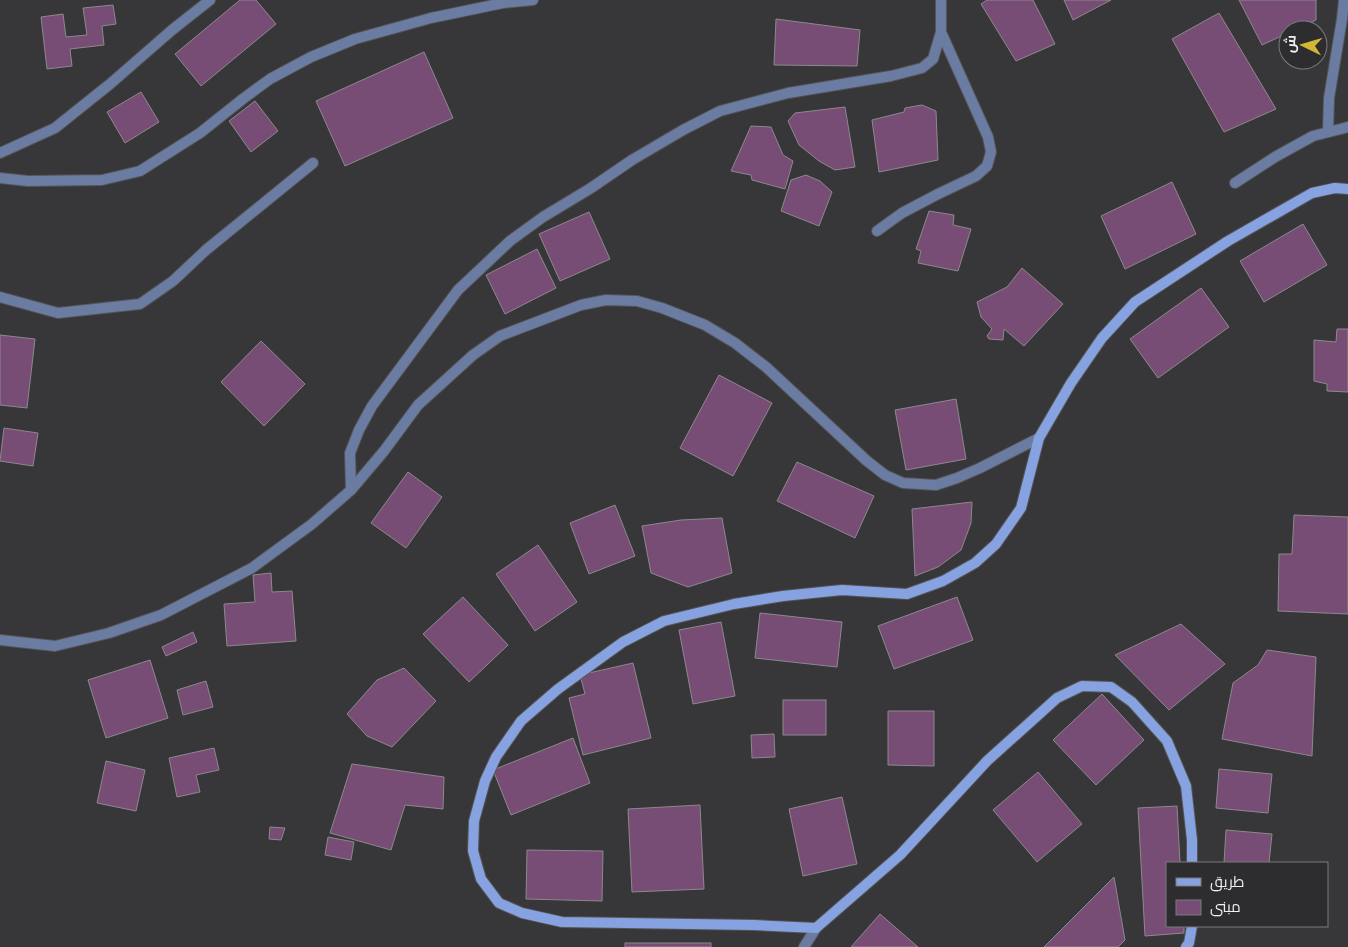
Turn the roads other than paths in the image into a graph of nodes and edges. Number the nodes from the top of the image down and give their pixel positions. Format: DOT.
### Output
graph roads {
  1 [pos="210,0"];
  2 [pos="533,0"];
  3 [pos="941,0"];
  4 [pos="1344,0"];
  5 [pos="941,32"];
  6 [pos="1348,127"];
  7 [pos="1328,132"];
  8 [pos="0,153"];
  9 [pos="313,163"];
  10 [pos="0,178"];
  11 [pos="1235,183"];
  12 [pos="1348,189"];
  13 [pos="877,231"];
  14 [pos="0,297"];
  15 [pos="1039,438"];
  16 [pos="351,490"];
  17 [pos="0,640"];
  18 [pos="1192,862"];
  19 [pos="1192,927"];
  20 [pos="816,928"];
  21 [pos="1188,946"];
  22 [pos="804,947"];
  1 -- 8 [label="street"];
  2 -- 10 [label="street"];
  3 -- 5 [label="street"];
  4 -- 7 [label="street"];
  5 -- 13 [label="street"];
  5 -- 16 [label="street"];
  6 -- 7 [label="street"];
  7 -- 11 [label="street"];
  9 -- 14 [label="street"];
  12 -- 15 [label="street"];
  15 -- 16 [label="street"];
  15 -- 20 [label="street"];
  16 -- 17 [label="street"];
  18 -- 20 [label="street"];
  19 -- 21 [label="street"];
  20 -- 22 [label="street"];
}
